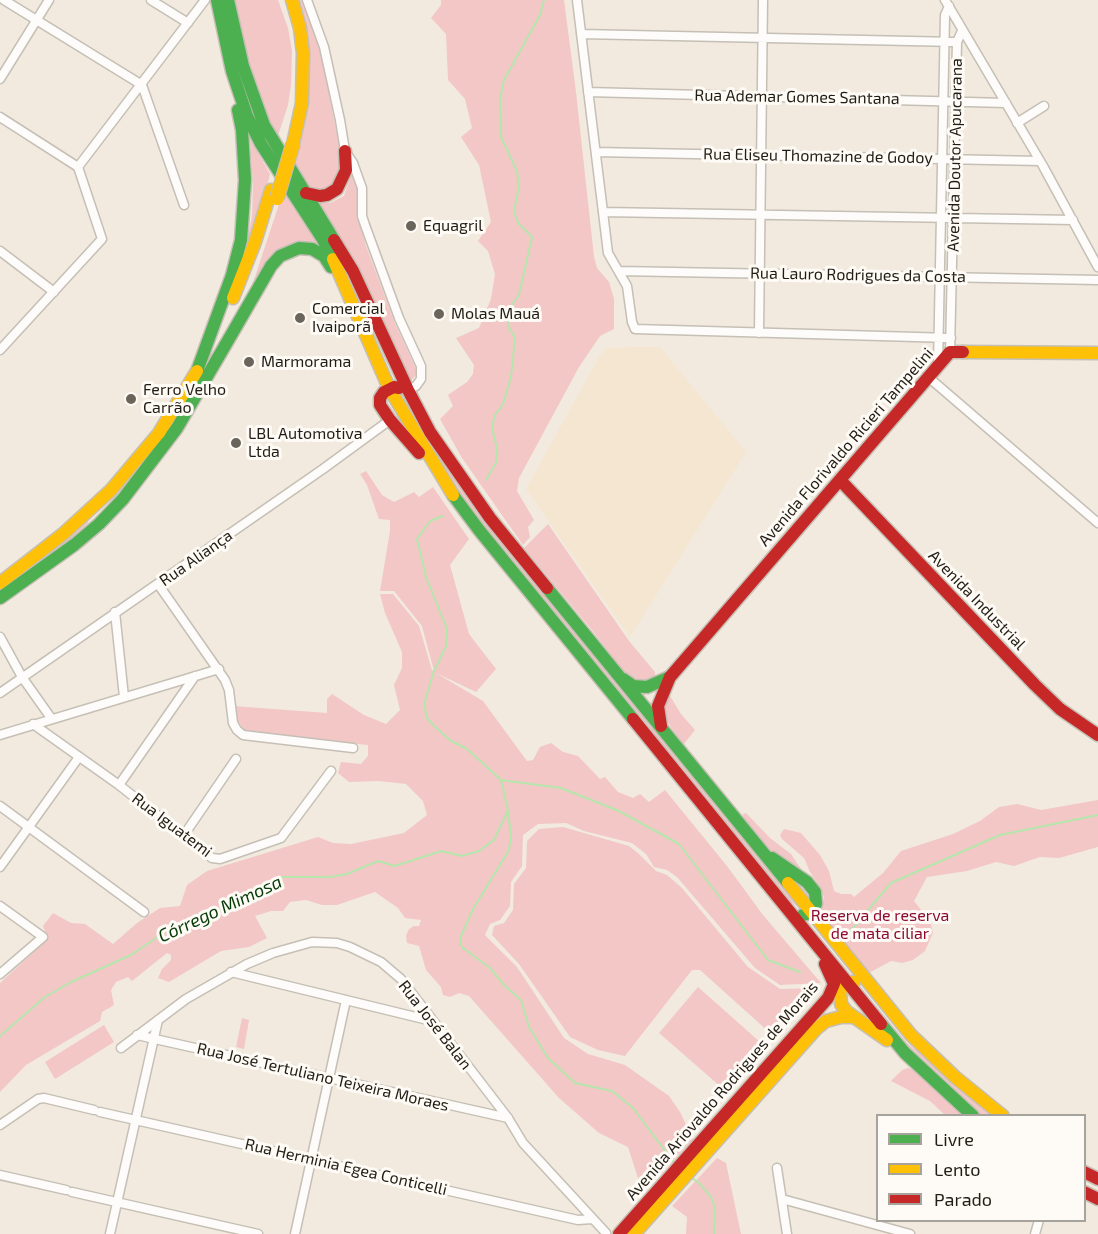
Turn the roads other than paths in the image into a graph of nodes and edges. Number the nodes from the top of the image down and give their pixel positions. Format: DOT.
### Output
graph roads {
  1 [pos="3,0"];
  2 [pos="50,0"];
  3 [pos="151,0"];
  4 [pos="205,0"];
  5 [pos="217,0"];
  6 [pos="283,0"];
  7 [pos="292,0"];
  8 [pos="306,0"];
  9 [pos="577,0"];
  10 [pos="763,0"];
  11 [pos="947,3"];
  12 [pos="229,4"];
  13 [pos="38,20"];
  14 [pos="188,23"];
  15 [pos="962,31"];
  16 [pos="581,34"];
  17 [pos="763,38"];
  18 [pos="945,42"];
  19 [pos="957,42"];
  20 [pos="232,71"];
  21 [pos="0,79"];
  22 [pos="142,85"];
  23 [pos="588,92"];
  24 [pos="762,96"];
  25 [pos="944,100"];
  26 [pos="956,102"];
  27 [pos="1006,103"];
  28 [pos="1044,106"];
  29 [pos="0,117"];
  30 [pos="1017,123"];
  31 [pos="289,142"];
  32 [pos="345,151"];
  33 [pos="596,152"];
  34 [pos="761,155"];
  35 [pos="942,159"];
  36 [pos="955,159"];
  37 [pos="1040,161"];
  38 [pos="78,167"];
  39 [pos="306,193"];
  40 [pos="274,194"];
  41 [pos="184,205"];
  42 [pos="603,212"];
  43 [pos="760,215"];
  44 [pos="941,218"];
  45 [pos="954,218"];
  46 [pos="1073,220"];
  47 [pos="0,251"];
  48 [pos="1098,267"];
  49 [pos="619,272"];
  50 [pos="760,273"];
  51 [pos="938,276"];
  52 [pos="952,276"];
  53 [pos="1098,280"];
  54 [pos="54,292"];
  55 [pos="356,311"];
  56 [pos="759,333"];
  57 [pos="230,337"];
  58 [pos="938,338"];
  59 [pos="950,345"];
  60 [pos="0,350"];
  61 [pos="1098,353"];
  62 [pos="938,365"];
  63 [pos="197,371"];
  64 [pos="927,376"];
  65 [pos="399,389"];
  66 [pos="390,420"];
  67 [pos="172,425"];
  68 [pos="840,480"];
  69 [pos="447,486"];
  70 [pos="1098,523"];
  71 [pos="43,550"];
  72 [pos="52,561"];
  73 [pos="0,583"];
  74 [pos="158,584"];
  75 [pos="0,598"];
  76 [pos="116,612"];
  77 [pos="0,637"];
  78 [pos="219,669"];
  79 [pos="615,673"];
  80 [pos="195,676"];
  81 [pos="22,677"];
  82 [pos="670,677"];
  83 [pos="0,693"];
  84 [pos="124,697"];
  85 [pos="51,718"];
  86 [pos="33,724"];
  87 [pos="664,733"];
  88 [pos="0,735"];
  89 [pos="1098,735"];
  90 [pos="353,748"];
  91 [pos="79,757"];
  92 [pos="236,759"];
  93 [pos="331,771"];
  94 [pos="119,785"];
  95 [pos="0,806"];
  96 [pos="28,826"];
  97 [pos="184,835"];
  98 [pos="0,867"];
  99 [pos="777,896"];
  100 [pos="0,906"];
  101 [pos="144,912"];
  102 [pos="810,913"];
  103 [pos="807,935"];
  104 [pos="231,972"];
  105 [pos="0,974"];
  106 [pos="847,984"];
  107 [pos="346,1000"];
  108 [pos="854,1017"];
  109 [pos="158,1020"];
  110 [pos="432,1021"];
  111 [pos="137,1035"];
  112 [pos="910,1035"];
  113 [pos="154,1039"];
  114 [pos="121,1048"];
  115 [pos="905,1053"];
  116 [pos="329,1079"];
  117 [pos="971,1114"];
  118 [pos="1001,1114"];
  119 [pos="508,1118"];
  120 [pos="136,1120"];
  121 [pos="0,1125"];
  122 [pos="311,1159"];
  123 [pos="777,1168"];
  124 [pos="683,1171"];
  125 [pos="0,1175"];
  126 [pos="782,1199"];
  127 [pos="117,1203"];
  128 [pos="592,1219"];
  129 [pos="612,1233"];
  130 [pos="110,1234"];
  131 [pos="258,1234"];
  132 [pos="295,1234"];
  133 [pos="634,1234"];
  134 [pos="787,1234"];
  135 [pos="910,1234"];
  1 -- 13 [label="street"];
  2 -- 13 [label="street"];
  3 -- 14 [label="street"];
  4 -- 14 [label="street"];
  5 -- 20 [label="main road"];
  6 -- 31 [label="main road"];
  7 -- 31 [label="main road"];
  8 -- 32 [label="street"];
  9 -- 16 [label="street"];
  10 -- 17 [label="street"];
  11 -- 15 [label="street"];
  11 -- 18 [label="street, Avenida Doutor Apucarana"];
  12 -- 39 [label="main road"];
  13 -- 21 [label="street"];
  13 -- 22 [label="street"];
  14 -- 22 [label="street"];
  15 -- 19 [label="street, Avenida Doutor Apucarana"];
  15 -- 27 [label="street"];
  16 -- 17 [label="street"];
  16 -- 23 [label="street"];
  17 -- 18 [label="street"];
  17 -- 24 [label="street"];
  18 -- 19 [label="street"];
  18 -- 25 [label="street, Avenida Doutor Apucarana"];
  19 -- 26 [label="street, Avenida Doutor Apucarana"];
  20 -- 55 [label="main road"];
  20 -- 63 [label="main road"];
  22 -- 38 [label="street"];
  22 -- 41 [label="street"];
  23 -- 24 [label="street, Rua Ademar Gomes Santana"];
  23 -- 33 [label="street"];
  24 -- 25 [label="street, Rua Ademar Gomes Santana"];
  24 -- 34 [label="street"];
  25 -- 26 [label="street, Rua Ademar Gomes Santana"];
  25 -- 35 [label="street, Avenida Doutor Apucarana"];
  26 -- 27 [label="street, Rua Ademar Gomes Santana"];
  26 -- 36 [label="street, Avenida Doutor Apucarana"];
  27 -- 30 [label="street"];
  28 -- 30 [label="street"];
  29 -- 38 [label="street"];
  30 -- 37 [label="street"];
  31 -- 40 [label="main road, bridge"];
  32 -- 39 [label="main road"];
  32 -- 65 [label="street"];
  33 -- 34 [label="street, Rua Eliseu Thomazine de Godoy"];
  33 -- 42 [label="street"];
  34 -- 35 [label="street, Rua Eliseu Thomazine de Godoy"];
  34 -- 43 [label="street"];
  35 -- 36 [label="street, Rua Eliseu Thomazine de Godoy"];
  35 -- 44 [label="street, Avenida Doutor Apucarana"];
  36 -- 37 [label="street, Rua Eliseu Thomazine de Godoy"];
  36 -- 45 [label="street, Avenida Doutor Apucarana"];
  37 -- 46 [label="street"];
  38 -- 54 [label="street"];
  39 -- 65 [label="main road"];
  40 -- 57 [label="main road"];
  40 -- 63 [label="main road"];
  42 -- 43 [label="street"];
  42 -- 49 [label="street"];
  43 -- 44 [label="street"];
  43 -- 50 [label="street"];
  44 -- 45 [label="street"];
  44 -- 51 [label="street, Avenida Doutor Apucarana"];
  45 -- 46 [label="street"];
  45 -- 52 [label="street, Avenida Doutor Apucarana"];
  46 -- 48 [label="street"];
  47 -- 54 [label="street"];
  49 -- 50 [label="street, Rua Lauro Rodrigues da Costa"];
  49 -- 56 [label="street"];
  50 -- 51 [label="street, Rua Lauro Rodrigues da Costa"];
  50 -- 56 [label="street"];
  51 -- 52 [label="street, Rua Lauro Rodrigues da Costa"];
  51 -- 58 [label="street, Avenida Doutor Apucarana"];
  52 -- 53 [label="street, Rua Lauro Rodrigues da Costa"];
  52 -- 59 [label="street, Avenida Doutor Apucarana"];
  54 -- 60 [label="street"];
  55 -- 57 [label="main road"];
  55 -- 65 [label="main road"];
  56 -- 58 [label="street"];
  57 -- 67 [label="main road"];
  58 -- 59 [label="street"];
  58 -- 62 [label="street, Avenida Doutor Apucarana"];
  59 -- 61 [label="main road, Avenida Florivaldo Ricieri Tampelini"];
  59 -- 62 [label="main road, Avenida Florivaldo Ricieri Tampelini"];
  62 -- 64 [label="main road, Avenida Florivaldo Ricieri Tampelini"];
  63 -- 67 [label="main road"];
  64 -- 68 [label="main road, Avenida Florivaldo Ricieri Tampelini"];
  64 -- 70 [label="street"];
  65 -- 66 [label="main road"];
  65 -- 69 [label="main road"];
  65 -- 79 [label="main road"];
  66 -- 69 [label="main road"];
  66 -- 74 [label="street, Rua Aliança"];
  67 -- 71 [label="main road"];
  67 -- 72 [label="main road"];
  68 -- 82 [label="main road, Avenida Florivaldo Ricieri Tampelini"];
  68 -- 89 [label="main road, Avenida Industrial"];
  69 -- 99 [label="main road"];
  71 -- 72 [label="main road"];
  71 -- 73 [label="main road"];
  72 -- 75 [label="main road"];
  74 -- 76 [label="street, Rua Aliança"];
  74 -- 78 [label="street"];
  76 -- 81 [label="street, Rua Aliança"];
  76 -- 84 [label="street"];
  77 -- 81 [label="street"];
  78 -- 80 [label="street"];
  78 -- 90 [label="street"];
  79 -- 82 [label="main road"];
  79 -- 87 [label="main road"];
  80 -- 84 [label="street"];
  80 -- 94 [label="street"];
  81 -- 83 [label="street, Rua Aliança"];
  81 -- 85 [label="street"];
  82 -- 87 [label="main road, Avenida Florivaldo Ricieri Tampelini"];
  84 -- 85 [label="street"];
  85 -- 86 [label="street"];
  86 -- 88 [label="street"];
  86 -- 91 [label="street, Rua Iguatemi"];
  87 -- 102 [label="main road"];
  91 -- 94 [label="street, Rua Iguatemi"];
  91 -- 96 [label="street"];
  92 -- 97 [label="street"];
  93 -- 97 [label="street, Rua Iguatemi"];
  94 -- 97 [label="street, Rua Iguatemi"];
  95 -- 96 [label="street"];
  96 -- 98 [label="street"];
  96 -- 101 [label="street"];
  99 -- 102 [label="main road"];
  99 -- 103 [label="main road"];
  100 -- 105 [label="street"];
  102 -- 112 [label="main road"];
  103 -- 106 [label="main road"];
  103 -- 124 [label="main road, Avenida Ariovaldo Rodrigues de Morais"];
  104 -- 107 [label="street"];
  104 -- 109 [label="street, Rua José Balan"];
  104 -- 110 [label="street, Rua José Balan"];
  106 -- 108 [label="main road"];
  106 -- 112 [label="main road"];
  106 -- 115 [label="main road"];
  107 -- 110 [label="street"];
  107 -- 116 [label="street"];
  108 -- 115 [label="main road"];
  108 -- 124 [label="main road, Avenida Ariovaldo Rodrigues de Morais"];
  109 -- 111 [label="street, Rua José Balan"];
  109 -- 113 [label="street"];
  110 -- 119 [label="street, Rua José Balan"];
  111 -- 113 [label="street, Rua José Tertuliano Teixeira Moraes"];
  111 -- 114 [label="street, Rua José Balan"];
  112 -- 118 [label="main road"];
  113 -- 116 [label="street, Rua José Tertuliano Teixeira Moraes"];
  113 -- 120 [label="street"];
  115 -- 117 [label="main road"];
  116 -- 119 [label="street, Rua José Tertuliano Teixeira Moraes"];
  116 -- 122 [label="street"];
  119 -- 128 [label="street, Rua José Balan"];
  120 -- 121 [label="street, Rua Herminia Egea Conticelli"];
  120 -- 122 [label="street, Rua Herminia Egea Conticelli"];
  120 -- 127 [label="street"];
  122 -- 128 [label="street, Rua Herminia Egea Conticelli"];
  122 -- 132 [label="street"];
  123 -- 126 [label="street"];
  124 -- 129 [label="main road, Avenida Ariovaldo Rodrigues de Morais"];
  124 -- 133 [label="main road, Avenida Ariovaldo Rodrigues de Morais"];
  125 -- 127 [label="street"];
  126 -- 134 [label="street"];
  126 -- 135 [label="street"];
  127 -- 130 [label="street"];
  127 -- 131 [label="street"];
  128 -- 129 [label="street, Rua José Balan"];
}
